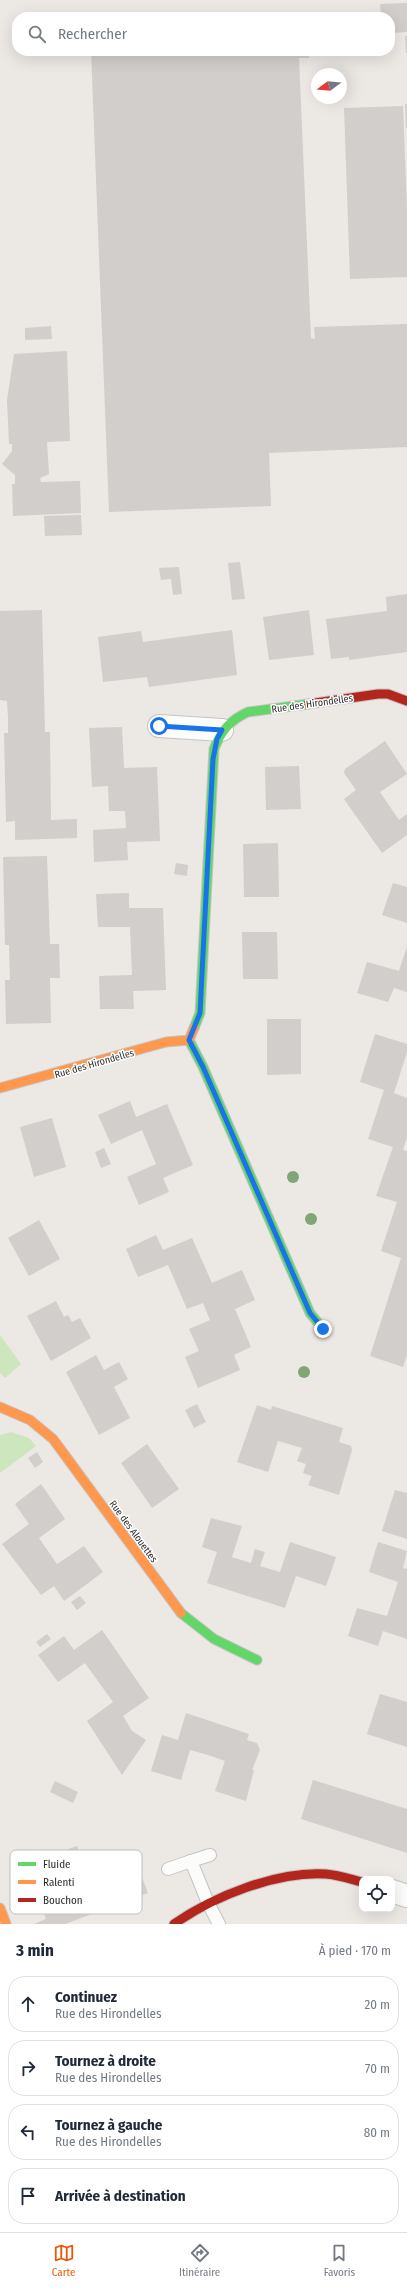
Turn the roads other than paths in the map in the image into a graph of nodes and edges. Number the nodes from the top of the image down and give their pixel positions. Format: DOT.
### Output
graph roads {
  1 [pos="407,701"];
  2 [pos="159,726"];
  3 [pos="222,730"];
  4 [pos="189,1040"];
  5 [pos="0,1088"];
  6 [pos="323,1329"];
  7 [pos="0,1407"];
  8 [pos="257,1660"];
  9 [pos="210,1854"];
  10 [pos="191,1861"];
  11 [pos="168,1869"];
  12 [pos="359,1881"];
  13 [pos="395,1893"];
  14 [pos="407,1896"];
  15 [pos="208,1903"];
  16 [pos="174,1924"];
  17 [pos="219,1924"];
  1 -- 3 [label="street, Rue des Hirondelles"];
  2 -- 3 [label="street"];
  3 -- 4 [label="street, Rue des Hirondelles"];
  4 -- 5 [label="street, Rue des Hirondelles"];
  4 -- 6 [label="street"];
  7 -- 8 [label="street, Rue des Alouettes"];
  9 -- 10 [label="lane"];
  10 -- 11 [label="lane"];
  10 -- 15 [label="lane"];
  12 -- 15 [label="street"];
  13 -- 14 [label="street"];
  15 -- 16 [label="street"];
  15 -- 17 [label="lane"];
}
